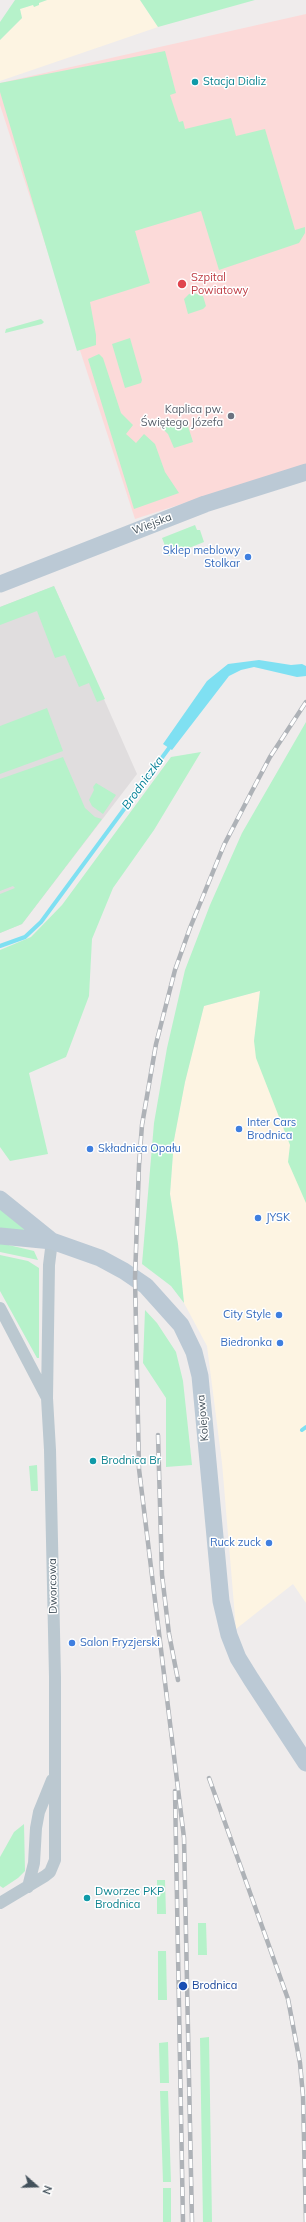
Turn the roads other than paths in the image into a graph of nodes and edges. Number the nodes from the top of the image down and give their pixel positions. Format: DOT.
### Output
graph roads {
  1 [pos="306,472"];
  2 [pos="0,584"];
  3 [pos="0,1199"];
  4 [pos="0,1236"];
  5 [pos="52,1241"];
  6 [pos="0,1308"];
  7 [pos="47,1398"];
  8 [pos="273,1710"];
  9 [pos="306,1744"];
  10 [pos="306,1762"];
  11 [pos="54,1775"];
  12 [pos="28,1887"];
  13 [pos="0,1903"];
  1 -- 2 [label="street, Wiejska"];
  3 -- 5 [label="street"];
  4 -- 5 [label="street, Kolejowa"];
  5 -- 7 [label="street, Dworcowa"];
  5 -- 8 [label="street, Kolejowa"];
  6 -- 7 [label="street, Dworcowa"];
  7 -- 11 [label="street, Dworcowa"];
  8 -- 9 [label="street, Kolejowa"];
  8 -- 10 [label="street, Kolejowa"];
  11 -- 12 [label="street, Dworcowa"];
  11 -- 12 [label="street, Dworcowa"];
  12 -- 13 [label="street"];
}
